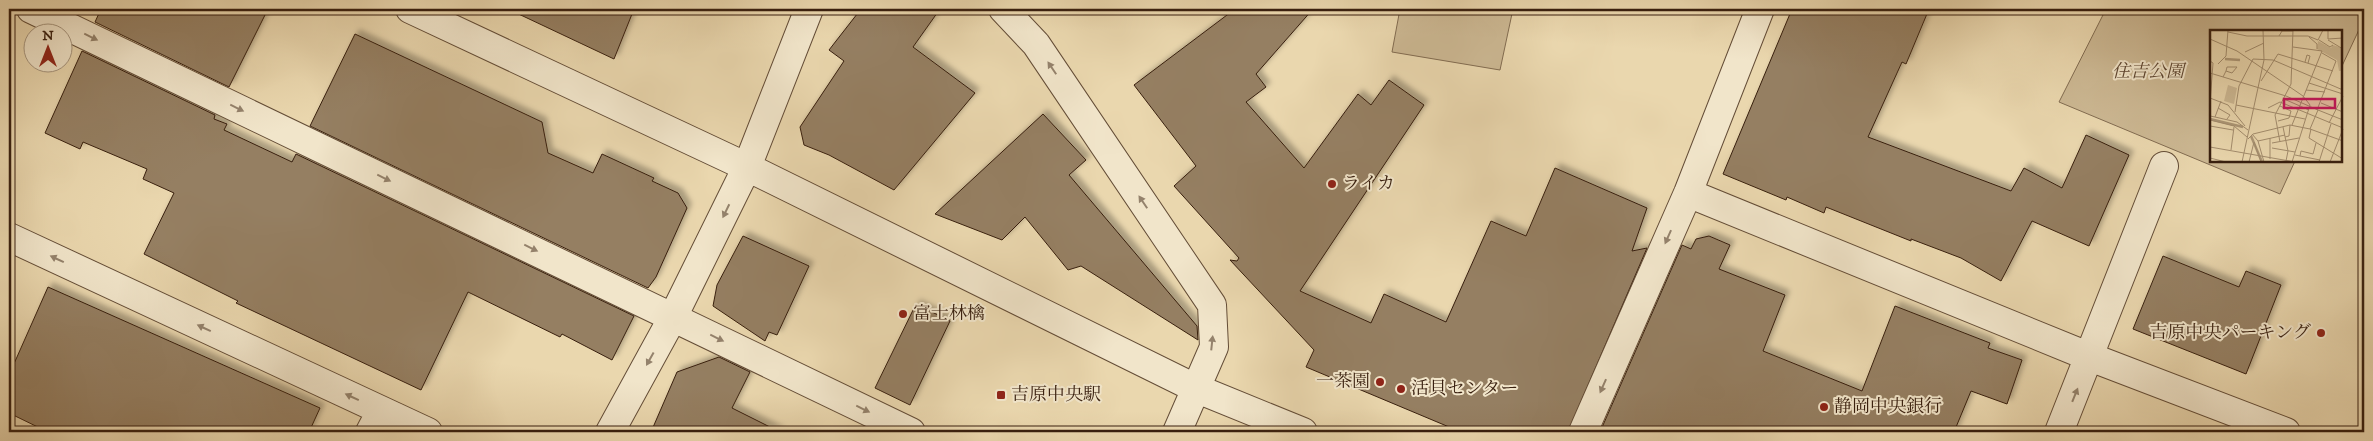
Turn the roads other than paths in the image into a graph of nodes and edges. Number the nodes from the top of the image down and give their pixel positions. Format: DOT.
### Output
graph roads {
  1 [pos="31,9"];
  2 [pos="410,9"];
  3 [pos="809,9"];
  4 [pos="1003,9"];
  5 [pos="1760,9"];
  6 [pos="2164,166"];
  7 [pos="747,167"];
  8 [pos="1688,193"];
  9 [pos="9,237"];
  10 [pos="673,316"];
  11 [pos="2090,357"];
  12 [pos="1195,388"];
  13 [pos="376,422"];
  14 [pos="428,432"];
  15 [pos="610,432"];
  16 [pos="911,432"];
  17 [pos="1176,432"];
  18 [pos="1303,432"];
  19 [pos="1583,432"];
  20 [pos="2060,432"];
  21 [pos="2286,432"];
  1 -- 10 [label="street, one-way"];
  2 -- 7 [label="street"];
  3 -- 7 [label="street"];
  12 -- 4 [label="street, one-way"];
  5 -- 8 [label="street"];
  6 -- 11 [label="street"];
  7 -- 10 [label="street, one-way"];
  7 -- 12 [label="street"];
  8 -- 11 [label="street"];
  8 -- 19 [label="street, one-way"];
  13 -- 9 [label="street, one-way"];
  10 -- 15 [label="street, one-way"];
  10 -- 16 [label="street, one-way"];
  20 -- 11 [label="street, one-way"];
  11 -- 21 [label="street"];
  12 -- 17 [label="street"];
  12 -- 18 [label="street"];
  13 -- 14 [label="street"];
}
